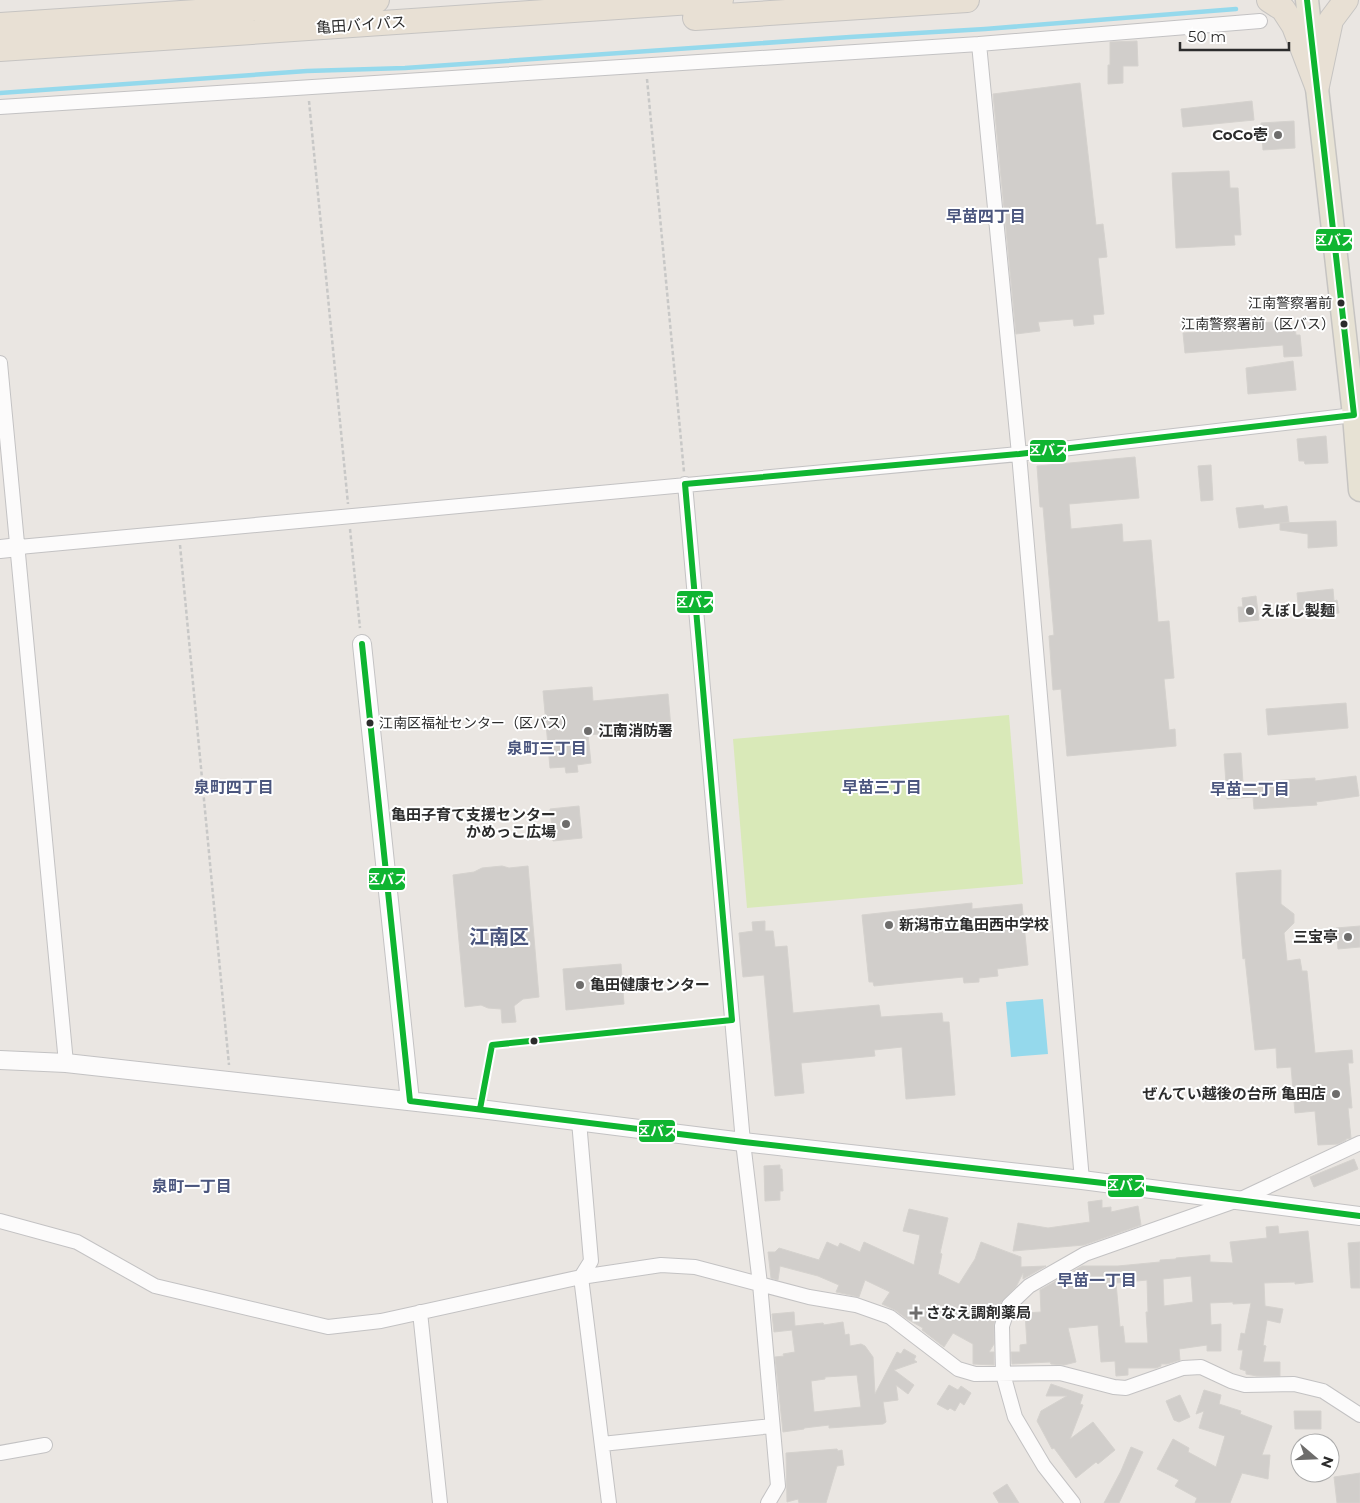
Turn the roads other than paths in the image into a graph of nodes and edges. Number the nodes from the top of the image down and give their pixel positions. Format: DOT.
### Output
graph roads {
  1 [pos="281,0"];
  2 [pos="377,0"];
  3 [pos="721,0"];
  4 [pos="967,0"];
  5 [pos="1307,0"];
  6 [pos="1346,0"];
  7 [pos="1265,10"];
  8 [pos="214,11"];
  9 [pos="366,24"];
  10 [pos="0,25"];
  11 [pos="979,44"];
  12 [pos="0,49"];
  13 [pos="1317,86"];
  14 [pos="0,107"];
  15 [pos="0,363"];
  16 [pos="1353,378"];
  17 [pos="1354,415"];
  18 [pos="1019,454"];
  19 [pos="685,484"];
  20 [pos="1360,490"];
  21 [pos="19,547"];
  22 [pos="0,549"];
  23 [pos="362,644"];
  24 [pos="732,1020"];
  25 [pos="0,1060"];
  26 [pos="66,1063"];
  27 [pos="410,1101"];
  28 [pos="480,1108"];
  29 [pos="579,1121"];
  30 [pos="743,1142"];
  31 [pos="1360,1143"];
  32 [pos="1082,1180"];
  33 [pos="1241,1199"];
  34 [pos="1360,1216"];
  35 [pos="0,1221"];
  36 [pos="581,1277"];
  37 [pos="760,1284"];
  38 [pos="420,1312"];
  39 [pos="1003,1374"];
  40 [pos="1360,1415"];
  41 [pos="772,1426"];
  42 [pos="602,1444"];
  43 [pos="45,1445"];
  44 [pos="0,1453"];
  45 [pos="440,1503"];
  46 [pos="609,1503"];
  47 [pos="768,1503"];
  48 [pos="1073,1503"];
  1 -- 8 [label="highway"];
  2 -- 8 [label="highway, 亀田バイパス"];
  3 -- 9 [label="highway, 亀田バイパス"];
  4 -- 9 [label="highway"];
  5 -- 13 [label="main road"];
  6 -- 13 [label="highway"];
  7 -- 11 [label="street"];
  7 -- 13 [label="highway"];
  8 -- 10 [label="highway, 亀田バイパス"];
  9 -- 12 [label="highway, 亀田バイパス"];
  11 -- 14 [label="street"];
  11 -- 18 [label="street"];
  13 -- 16 [label="main road"];
  15 -- 21 [label="street"];
  16 -- 17 [label="main road"];
  17 -- 18 [label="street"];
  17 -- 20 [label="main road"];
  18 -- 19 [label="street"];
  18 -- 32 [label="street"];
  19 -- 21 [label="street"];
  19 -- 24 [label="street"];
  21 -- 22 [label="street"];
  21 -- 26 [label="street"];
  23 -- 27 [label="street"];
  24 -- 28 [label="lane"];
  24 -- 30 [label="street"];
  25 -- 26 [label="street"];
  26 -- 27 [label="street"];
  27 -- 28 [label="street"];
  28 -- 29 [label="street"];
  29 -- 30 [label="street"];
  29 -- 36 [label="street"];
  30 -- 32 [label="street"];
  30 -- 37 [label="street"];
  31 -- 33 [label="street"];
  32 -- 33 [label="street"];
  33 -- 34 [label="street"];
  33 -- 39 [label="street"];
  35 -- 38 [label="street"];
  36 -- 37 [label="street"];
  36 -- 38 [label="street"];
  36 -- 42 [label="street"];
  37 -- 39 [label="street"];
  37 -- 41 [label="street"];
  38 -- 45 [label="street"];
  39 -- 40 [label="street"];
  39 -- 48 [label="street"];
  41 -- 42 [label="street"];
  41 -- 47 [label="street"];
  42 -- 46 [label="street"];
  43 -- 44 [label="street"];
}
